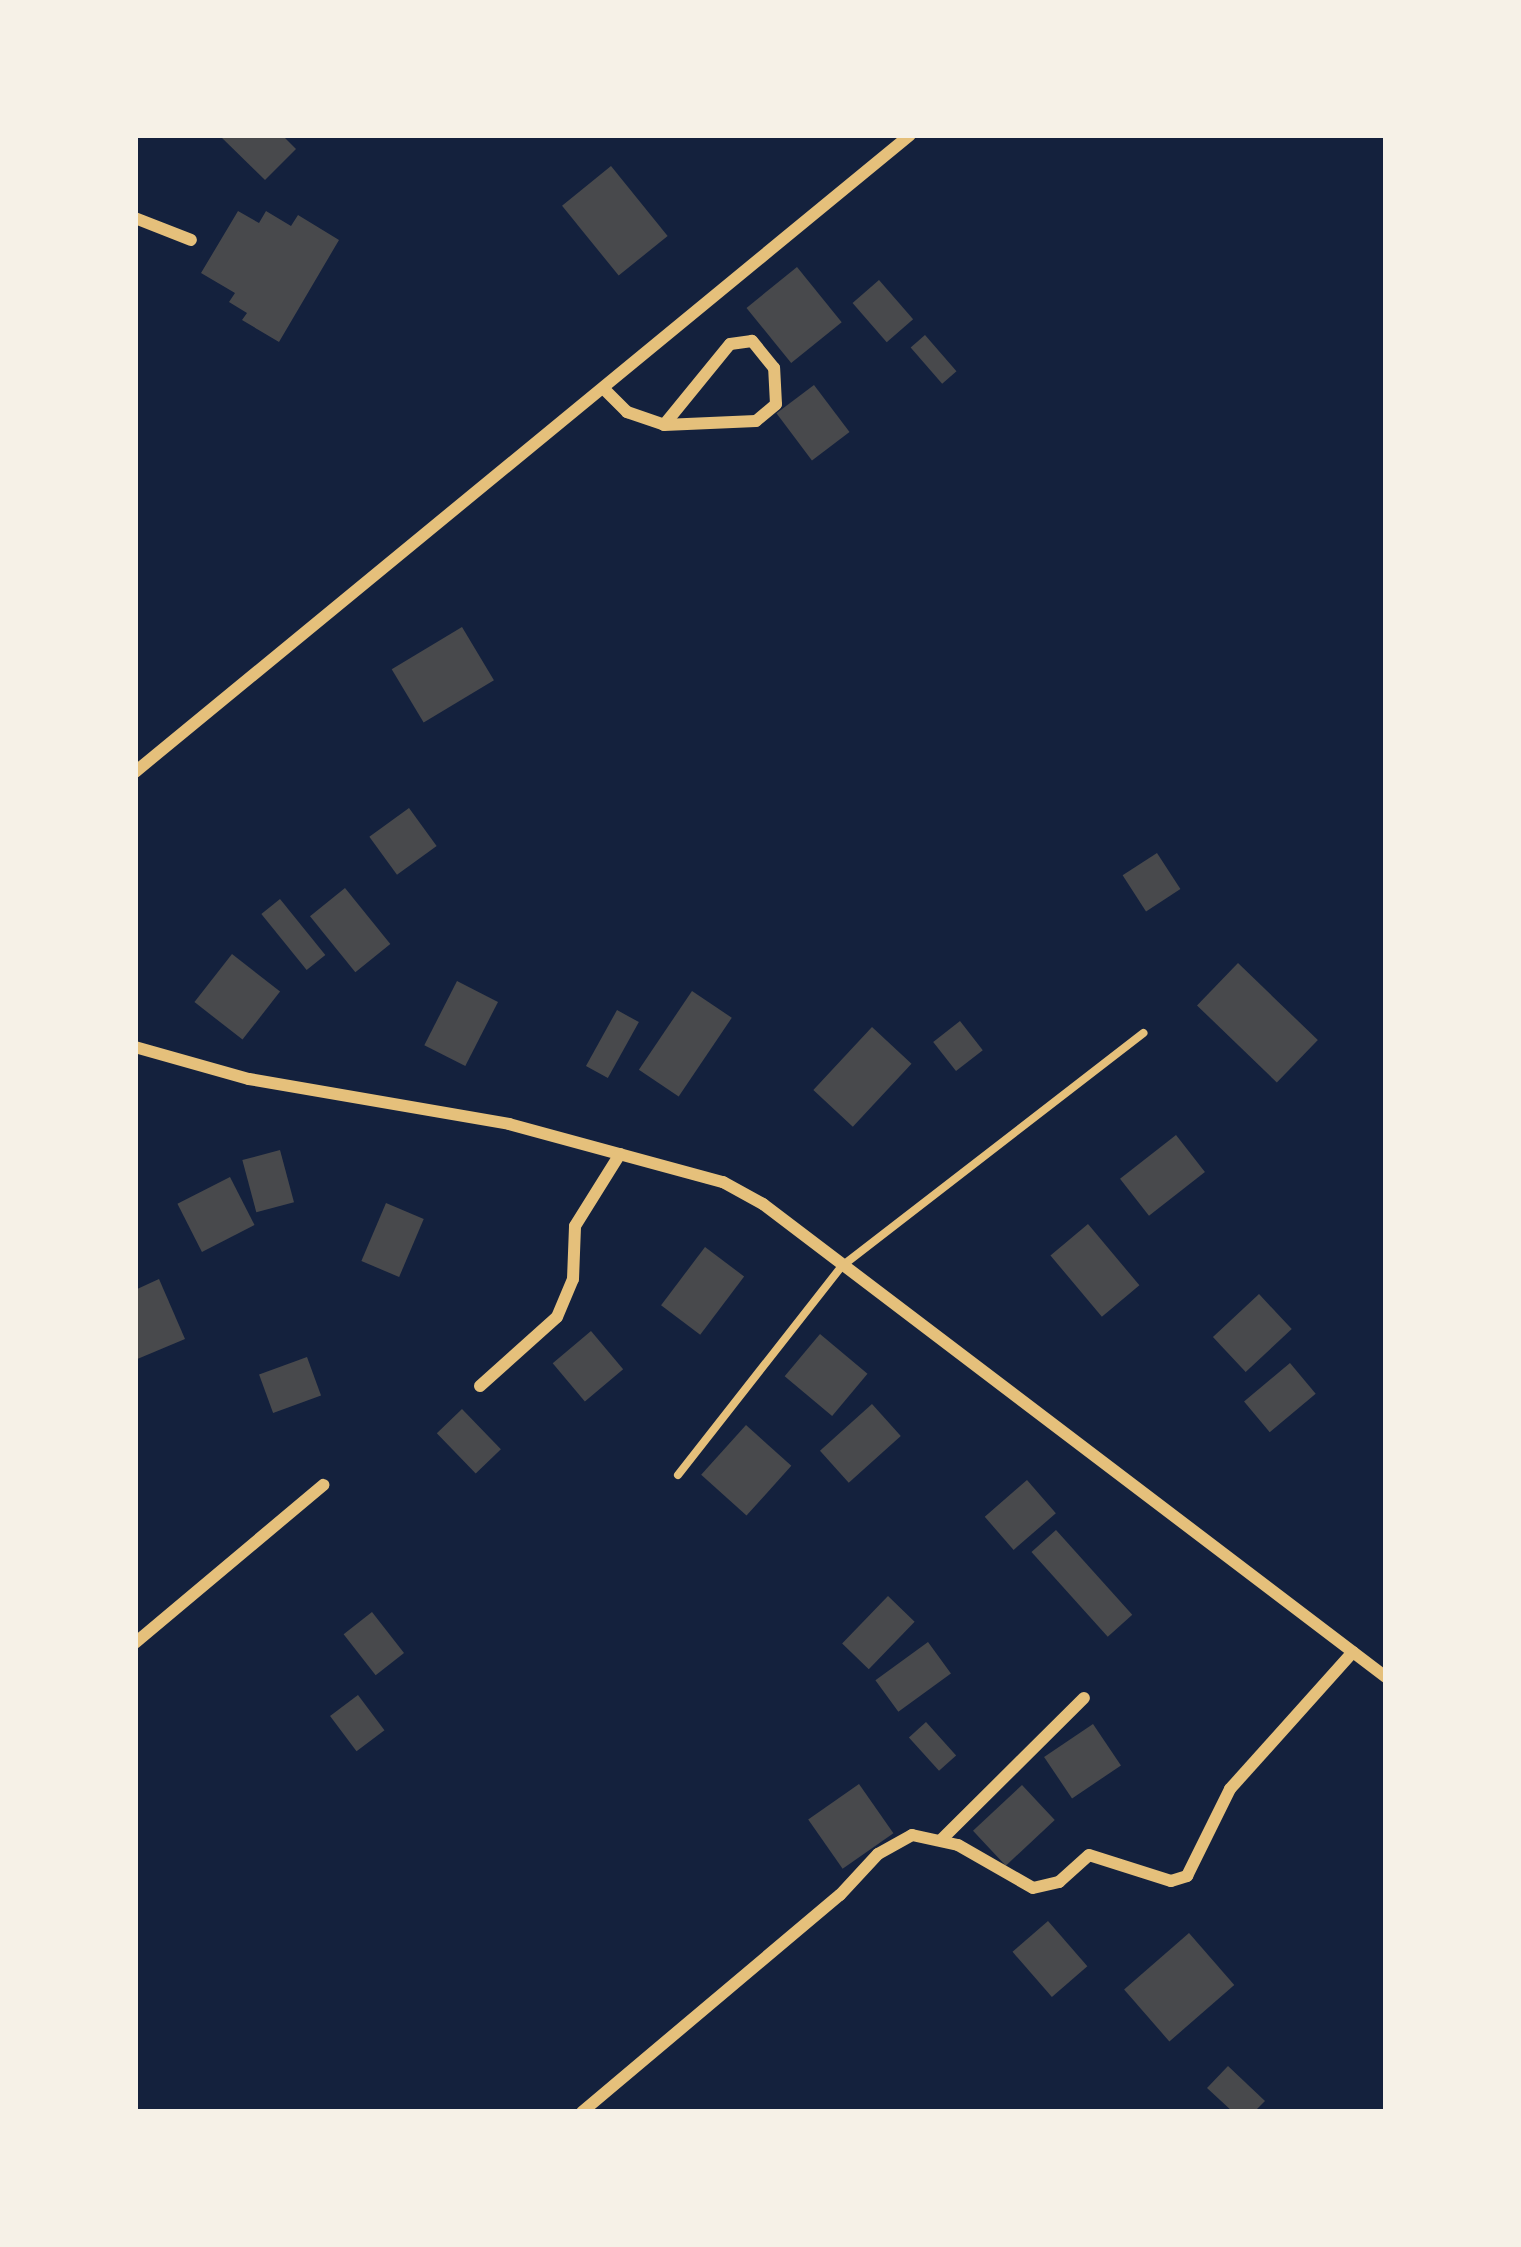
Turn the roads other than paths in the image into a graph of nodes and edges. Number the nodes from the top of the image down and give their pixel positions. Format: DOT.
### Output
graph roads {
  1 [pos="910,135"];
  2 [pos="135,218"];
  3 [pos="191,240"];
  4 [pos="604,388"];
  5 [pos="664,425"];
  6 [pos="135,772"];
  7 [pos="1144,1033"];
  8 [pos="135,1047"];
  9 [pos="620,1154"];
  10 [pos="842,1266"];
  11 [pos="480,1386"];
  12 [pos="678,1475"];
  13 [pos="323,1485"];
  14 [pos="135,1643"];
  15 [pos="1353,1652"];
  16 [pos="1386,1676"];
  17 [pos="1084,1698"];
  18 [pos="942,1839"];
  19 [pos="582,2112"];
  1 -- 4 [label="street"];
  2 -- 3 [label="street"];
  4 -- 5 [label="street"];
  4 -- 6 [label="street"];
  5 -- 5 [label="street"];
  7 -- 10 [label="lane"];
  8 -- 9 [label="street"];
  9 -- 10 [label="street"];
  9 -- 11 [label="street"];
  10 -- 12 [label="lane"];
  10 -- 15 [label="street"];
  13 -- 14 [label="street"];
  15 -- 16 [label="street"];
  15 -- 18 [label="street"];
  17 -- 18 [label="street"];
  18 -- 19 [label="street"];
}
